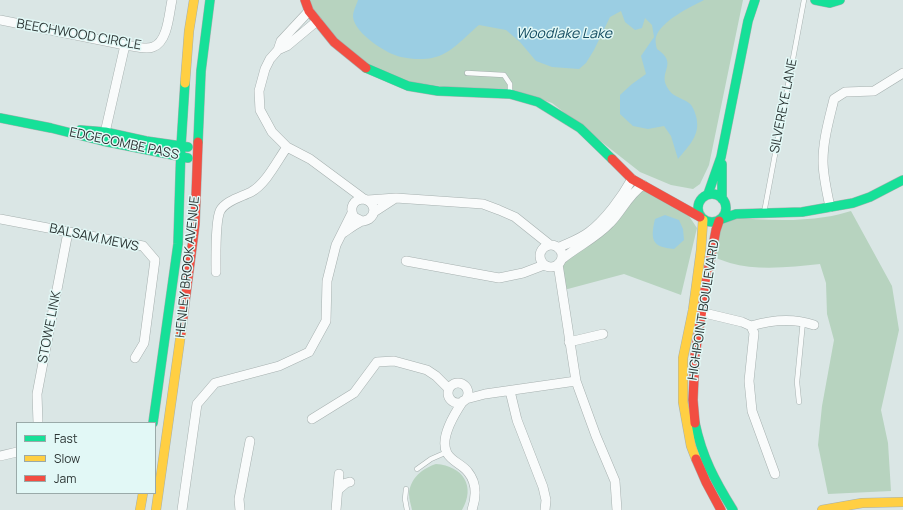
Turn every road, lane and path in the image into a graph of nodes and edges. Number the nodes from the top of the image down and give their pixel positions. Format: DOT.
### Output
graph roads {
  1 [pos="172,0"];
  2 [pos="194,0"];
  3 [pos="210,0"];
  4 [pos="305,0"];
  5 [pos="755,0"];
  6 [pos="804,0"];
  7 [pos="815,0"];
  8 [pos="840,0"];
  9 [pos="309,10"];
  10 [pos="0,20"];
  11 [pos="317,21"];
  12 [pos="125,45"];
  13 [pos="278,50"];
  14 [pos="467,73"];
  15 [pos="903,73"];
  16 [pos="510,94"];
  17 [pos="0,118"];
  18 [pos="104,137"];
  19 [pos="181,146"];
  20 [pos="287,147"];
  21 [pos="197,149"];
  22 [pos="181,157"];
  23 [pos="721,157"];
  24 [pos="197,160"];
  25 [pos="632,179"];
  26 [pos="903,180"];
  27 [pos="342,184"];
  28 [pos="643,185"];
  29 [pos="708,194"];
  30 [pos="661,196"];
  31 [pos="396,198"];
  32 [pos="366,199"];
  33 [pos="723,200"];
  34 [pos="700,201"];
  35 [pos="830,207"];
  36 [pos="352,209"];
  37 [pos="374,212"];
  38 [pos="764,213"];
  39 [pos="702,218"];
  40 [pos="0,219"];
  41 [pos="720,220"];
  42 [pos="362,221"];
  43 [pos="68,232"];
  44 [pos="343,233"];
  45 [pos="534,233"];
  46 [pos="554,247"];
  47 [pos="540,252"];
  48 [pos="406,261"];
  49 [pos="560,261"];
  50 [pos="545,266"];
  51 [pos="216,272"];
  52 [pos="524,272"];
  53 [pos="561,289"];
  54 [pos="697,311"];
  55 [pos="803,321"];
  56 [pos="814,325"];
  57 [pos="751,326"];
  58 [pos="603,334"];
  59 [pos="569,342"];
  60 [pos="135,358"];
  61 [pos="576,381"];
  62 [pos="451,386"];
  63 [pos="510,391"];
  64 [pos="466,397"];
  65 [pos="449,399"];
  66 [pos="799,402"];
  67 [pos="312,419"];
  68 [pos="451,420"];
  69 [pos="38,422"];
  70 [pos="153,422"];
  71 [pos="250,441"];
  72 [pos="16,452"];
  73 [pos="447,452"];
  74 [pos="0,456"];
  75 [pos="417,469"];
  76 [pos="340,474"];
  77 [pos="775,474"];
  78 [pos="350,482"];
  79 [pos="339,489"];
  80 [pos="406,489"];
  81 [pos="142,494"];
  82 [pos="903,502"];
  83 [pos="140,510"];
  84 [pos="156,510"];
  85 [pos="182,510"];
  86 [pos="240,510"];
  87 [pos="336,510"];
  88 [pos="407,510"];
  89 [pos="472,510"];
  90 [pos="545,510"];
  91 [pos="617,510"];
  92 [pos="721,510"];
  93 [pos="733,510"];
  94 [pos="822,510"];
  1 -- 12 [label="street, BEECHWOOD CIRCLE"];
  2 -- 19 [label="street, HENLEY BROOK AVENUE"];
  3 -- 21 [label="street, HENLEY BROOK AVENUE"];
  4 -- 9 [label="street"];
  5 -- 23 [label="street"];
  6 -- 38 [label="lane, SILVEREYE LANE"];
  7 -- 8 [label="street"];
  9 -- 11 [label="street"];
  9 -- 13 [label="street"];
  10 -- 12 [label="street, BEECHWOOD CIRCLE"];
  11 -- 13 [label="street"];
  11 -- 16 [label="street"];
  12 -- 18 [label="street"];
  13 -- 20 [label="street"];
  14 -- 16 [label="lane"];
  15 -- 35 [label="street"];
  16 -- 25 [label="street"];
  17 -- 18 [label="street, EDGECOMBE PASS"];
  18 -- 19 [label="street, EDGECOMBE PASS"];
  18 -- 22 [label="street, EDGECOMBE PASS"];
  19 -- 21 [label="street, EDGECOMBE PASS"];
  19 -- 22 [label="street, HENLEY BROOK AVENUE"];
  20 -- 27 [label="street"];
  20 -- 51 [label="street"];
  21 -- 24 [label="street, HENLEY BROOK AVENUE"];
  22 -- 24 [label="street, EDGECOMBE PASS"];
  22 -- 70 [label="street, HENLEY BROOK AVENUE"];
  23 -- 29 [label="street"];
  23 -- 33 [label="street"];
  24 -- 84 [label="street, HENLEY BROOK AVENUE"];
  25 -- 28 [label="street"];
  25 -- 46 [label="street"];
  26 -- 35 [label="street"];
  27 -- 32 [label="street"];
  27 -- 36 [label="street"];
  28 -- 30 [label="street"];
  28 -- 49 [label="street"];
  29 -- 33 [label="street"];
  29 -- 34 [label="street"];
  30 -- 34 [label="street"];
  30 -- 39 [label="street"];
  31 -- 32 [label="street"];
  31 -- 37 [label="street"];
  31 -- 45 [label="street"];
  32 -- 36 [label="street"];
  32 -- 37 [label="street"];
  33 -- 38 [label="street"];
  33 -- 41 [label="street"];
  34 -- 39 [label="street"];
  35 -- 38 [label="street"];
  36 -- 42 [label="street"];
  36 -- 44 [label="street"];
  37 -- 42 [label="street"];
  38 -- 41 [label="street"];
  39 -- 41 [label="street"];
  39 -- 54 [label="street, HIGHPOINT BOULEVARD"];
  40 -- 43 [label="street, BALSAM MEWS"];
  41 -- 54 [label="street, HIGHPOINT BOULEVARD"];
  42 -- 44 [label="street"];
  43 -- 60 [label="street, BALSAM MEWS"];
  43 -- 69 [label="street, STOWE LINK"];
  44 -- 85 [label="street"];
  45 -- 46 [label="street"];
  45 -- 47 [label="street"];
  46 -- 47 [label="street"];
  46 -- 49 [label="street"];
  47 -- 50 [label="street"];
  47 -- 52 [label="street"];
  48 -- 52 [label="street"];
  49 -- 50 [label="street"];
  49 -- 53 [label="street"];
  50 -- 52 [label="street"];
  50 -- 53 [label="street"];
  53 -- 59 [label="street"];
  54 -- 57 [label="street"];
  54 -- 92 [label="street, HIGHPOINT BOULEVARD"];
  54 -- 93 [label="street, HIGHPOINT BOULEVARD"];
  55 -- 56 [label="street"];
  55 -- 57 [label="street"];
  55 -- 66 [label="lane"];
  57 -- 77 [label="street"];
  58 -- 59 [label="street"];
  59 -- 61 [label="street"];
  61 -- 63 [label="street"];
  61 -- 91 [label="street"];
  62 -- 64 [label="street"];
  62 -- 65 [label="street"];
  62 -- 67 [label="street"];
  63 -- 64 [label="street"];
  63 -- 90 [label="street"];
  64 -- 65 [label="street"];
  64 -- 68 [label="street"];
  65 -- 68 [label="street"];
  68 -- 73 [label="street"];
  71 -- 86 [label="street"];
  72 -- 74 [label="street"];
  73 -- 75 [label="lane"];
  73 -- 89 [label="street"];
  76 -- 79 [label="street"];
  78 -- 79 [label="street"];
  79 -- 87 [label="street"];
  80 -- 88 [label="lane"];
  81 -- 83 [label="street"];
  82 -- 94 [label="street"];
}
